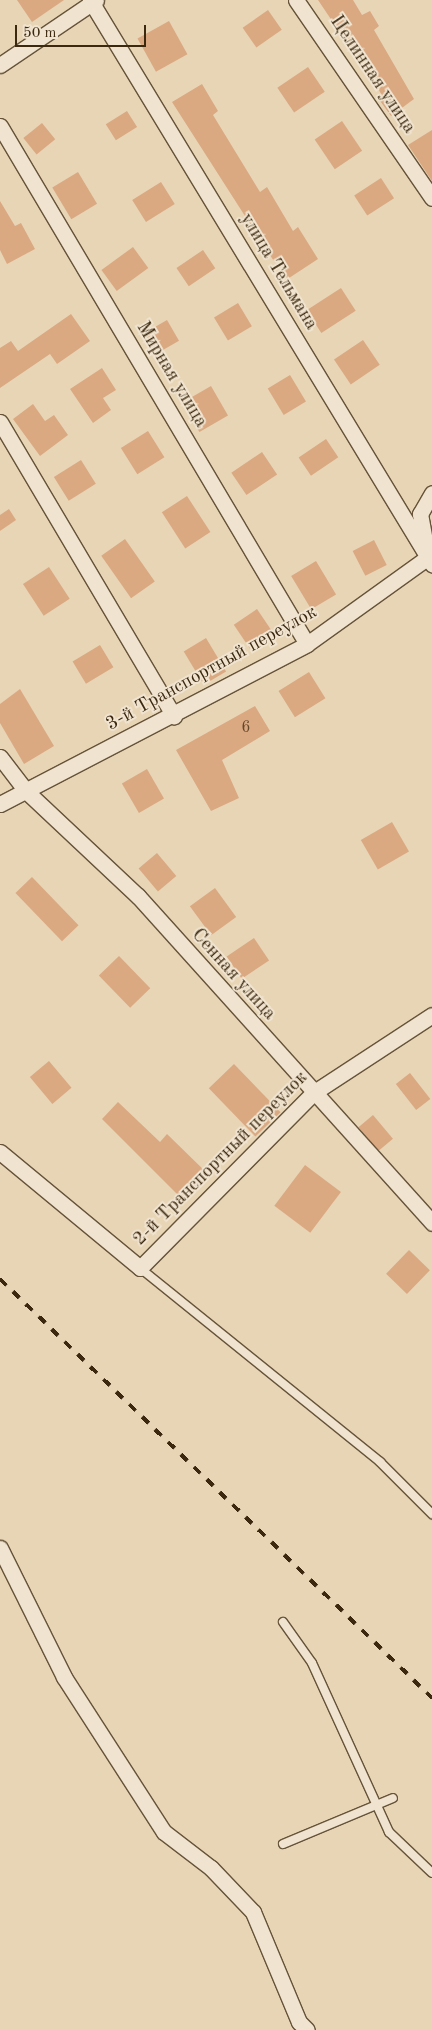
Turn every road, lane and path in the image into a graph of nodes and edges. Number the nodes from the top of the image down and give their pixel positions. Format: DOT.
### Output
graph roads {
  1 [pos="296,0"];
  2 [pos="93,1"];
  3 [pos="0,65"];
  4 [pos="0,126"];
  5 [pos="432,198"];
  6 [pos="0,422"];
  7 [pos="432,493"];
  8 [pos="430,560"];
  9 [pos="307,644"];
  10 [pos="174,716"];
  11 [pos="0,757"];
  12 [pos="26,791"];
  13 [pos="0,804"];
  14 [pos="432,1016"];
  15 [pos="313,1093"];
  16 [pos="0,1152"];
  17 [pos="432,1223"];
  18 [pos="140,1268"];
  19 [pos="432,1514"];
  20 [pos="0,1548"];
  21 [pos="284,1622"];
  22 [pos="393,1798"];
  23 [pos="377,1805"];
  24 [pos="283,1844"];
  25 [pos="432,1873"];
  26 [pos="307,2030"];
  1 -- 5 [label="street, Целинная улица"];
  2 -- 3 [label="street"];
  2 -- 8 [label="street, улица Тельмана"];
  4 -- 9 [label="street, Мирная улица"];
  6 -- 10 [label="street"];
  7 -- 8 [label="street"];
  8 -- 9 [label="street, 3-й Транспортный переулок"];
  9 -- 10 [label="street, 3-й Транспортный переулок"];
  10 -- 12 [label="street, 3-й Транспортный переулок"];
  11 -- 12 [label="street, Сенная улица"];
  12 -- 13 [label="street, 3-й Транспортный переулок"];
  12 -- 15 [label="street, Сенная улица"];
  14 -- 15 [label="street, 2-й Транспортный переулок"];
  15 -- 17 [label="street, Сенная улица"];
  15 -- 18 [label="street, 2-й Транспортный переулок"];
  16 -- 18 [label="street"];
  18 -- 19 [label="lane"];
  20 -- 26 [label="street"];
  21 -- 23 [label="lane"];
  22 -- 23 [label="lane"];
  23 -- 24 [label="lane"];
  23 -- 25 [label="lane"];
}
